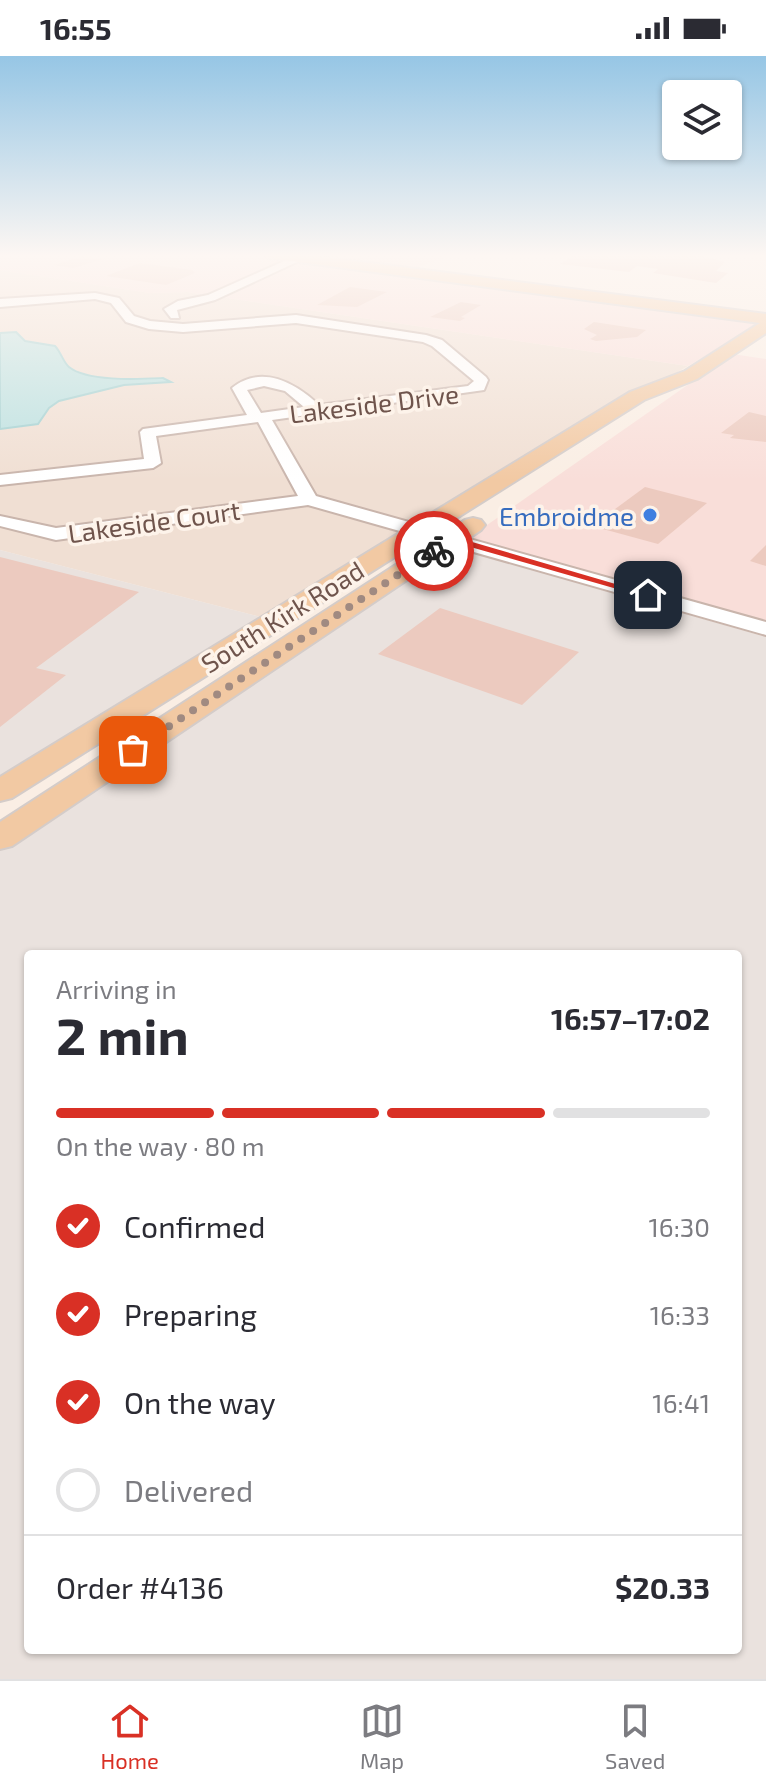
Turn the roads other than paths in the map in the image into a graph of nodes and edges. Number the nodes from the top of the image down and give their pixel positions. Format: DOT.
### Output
graph roads {
  1 [pos="366,330"];
  2 [pos="760,330"];
  3 [pos="691,375"];
  4 [pos="315,410"];
  5 [pos="260,417"];
  6 [pos="0,480"];
  7 [pos="309,500"];
  8 [pos="0,521"];
  9 [pos="420,530"];
  10 [pos="452,539"];
  11 [pos="766,629"];
  12 [pos="0,791"];
  13 [pos="0,838"];
  1 -- 4 [label="street, Lakeside Drive"];
  2 -- 3 [label="main road, South Kirk Road"];
  3 -- 9 [label="main road, South Kirk Road"];
  3 -- 10 [label="main road, South Kirk Road"];
  4 -- 5 [label="street, Lakeside Drive"];
  4 -- 5 [label="street"];
  5 -- 6 [label="street, Lakeside Drive"];
  5 -- 7 [label="street"];
  7 -- 8 [label="street, Lakeside Court"];
  7 -- 9 [label="street"];
  9 -- 10 [label="street"];
  9 -- 12 [label="main road, South Kirk Road"];
  10 -- 11 [label="street"];
  10 -- 13 [label="main road, South Kirk Road"];
}
